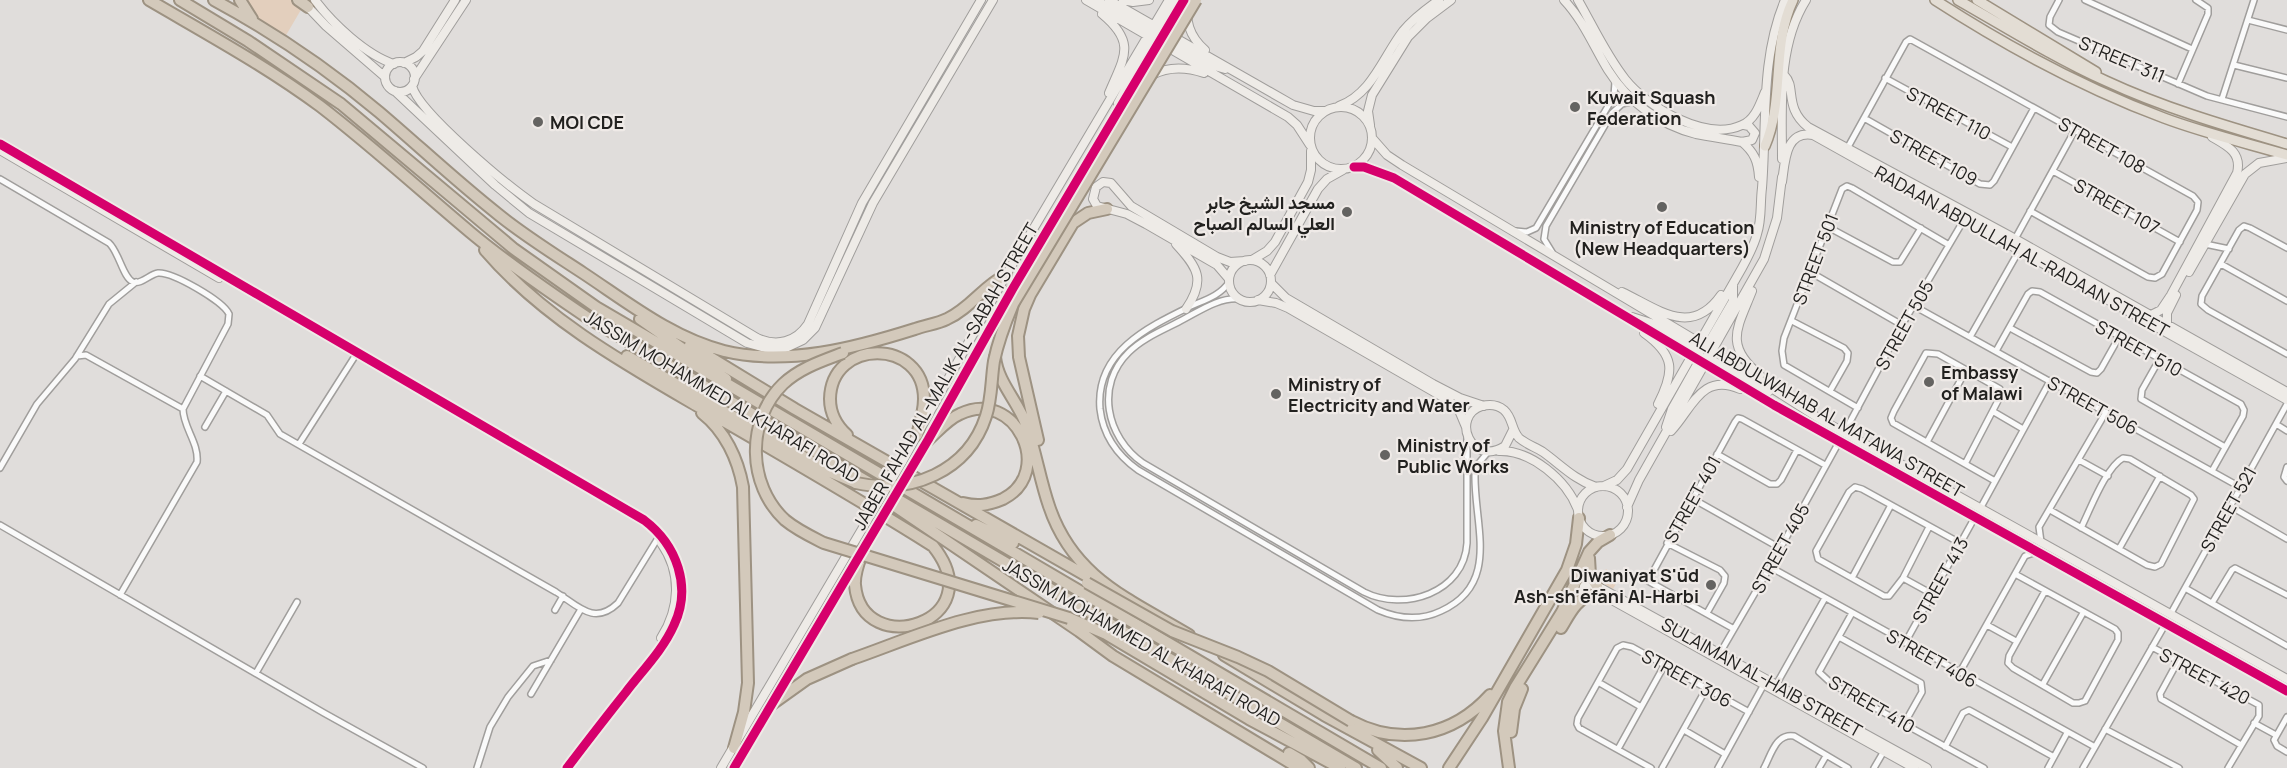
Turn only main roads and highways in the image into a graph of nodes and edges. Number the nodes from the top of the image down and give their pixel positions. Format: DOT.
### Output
graph roads {
  1 [pos="150,0"];
  2 [pos="180,0"];
  3 [pos="214,0"];
  4 [pos="240,0"];
  5 [pos="298,0"];
  6 [pos="1196,0"];
  7 [pos="1793,0"];
  8 [pos="1935,0"];
  9 [pos="1951,0"];
  10 [pos="1959,0"];
  11 [pos="1977,0"];
  12 [pos="308,2"];
  13 [pos="254,22"];
  14 [pos="2036,44"];
  15 [pos="2107,82"];
  16 [pos="2287,144"];
  17 [pos="1765,146"];
  18 [pos="2287,157"];
  19 [pos="1107,209"];
  20 [pos="471,234"];
  21 [pos="583,273"];
  22 [pos="1006,275"];
  23 [pos="1024,285"];
  24 [pos="1012,290"];
  25 [pos="625,302"];
  26 [pos="566,323"];
  27 [pos="891,337"];
  28 [pos="678,395"];
  29 [pos="746,397"];
  30 [pos="917,435"];
  31 [pos="928,440"];
  32 [pos="859,446"];
  33 [pos="827,458"];
  34 [pos="1039,466"];
  35 [pos="1046,491"];
  36 [pos="948,498"];
  37 [pos="1578,514"];
  38 [pos="961,522"];
  39 [pos="1610,535"];
  40 [pos="1024,541"];
  41 [pos="864,549"];
  42 [pos="1589,552"];
  43 [pos="1060,567"];
  44 [pos="1111,588"];
  45 [pos="1563,612"];
  46 [pos="1069,618"];
  47 [pos="1079,631"];
  48 [pos="1547,649"];
  49 [pos="1502,682"];
  50 [pos="772,704"];
  51 [pos="1244,722"];
  52 [pos="1352,726"];
  53 [pos="734,748"];
  54 [pos="1299,768"];
  55 [pos="1309,768"];
  56 [pos="1340,768"];
  57 [pos="1356,768"];
  58 [pos="1381,768"];
  59 [pos="1397,768"];
  60 [pos="1421,768"];
  61 [pos="1449,768"];
  62 [pos="1509,768"];
  63 [pos="1515,768"];
  1 -- 20 [label="highway, JASSIM MOHAMMED AL KHARAFI ROAD"];
  2 -- 29 [label="highway, JASSIM MOHAMMED AL KHARAFI ROAD"];
  3 -- 13 [label="highway"];
  4 -- 13 [label="highway"];
  5 -- 12 [label="highway"];
  6 -- 23 [label="highway, bridge"];
  7 -- 17 [label="main road"];
  8 -- 18 [label="main road"];
  9 -- 14 [label="main road"];
  10 -- 14 [label="main road"];
  11 -- 15 [label="main road"];
  13 -- 21 [label="highway"];
  14 -- 15 [label="main road"];
  15 -- 16 [label="main road"];
  19 -- 35 [label="highway"];
  20 -- 26 [label="highway"];
  20 -- 33 [label="highway, JASSIM MOHAMMED AL KHARAFI ROAD"];
  21 -- 25 [label="highway"];
  21 -- 29 [label="highway"];
  22 -- 27 [label="highway"];
  23 -- 26 [label="highway, bridge"];
  23 -- 34 [label="highway, bridge"];
  24 -- 34 [label="highway"];
  25 -- 27 [label="highway"];
  25 -- 32 [label="highway"];
  26 -- 28 [label="highway"];
  27 -- 46 [label="highway, bridge"];
  28 -- 41 [label="highway"];
  28 -- 53 [label="highway"];
  29 -- 38 [label="highway, JASSIM MOHAMMED AL KHARAFI ROAD"];
  30 -- 32 [label="highway"];
  31 -- 36 [label="highway"];
  32 -- 36 [label="highway"];
  33 -- 47 [label="highway"];
  33 -- 57 [label="highway, JASSIM MOHAMMED AL KHARAFI ROAD"];
  34 -- 35 [label="highway"];
  35 -- 44 [label="highway"];
  36 -- 40 [label="highway"];
  37 -- 49 [label="highway"];
  38 -- 43 [label="highway"];
  38 -- 58 [label="highway, JASSIM MOHAMMED AL KHARAFI ROAD"];
  39 -- 42 [label="highway"];
  40 -- 43 [label="highway"];
  40 -- 44 [label="highway"];
  42 -- 45 [label="highway"];
  42 -- 48 [label="highway"];
  43 -- 52 [label="highway, bridge"];
  44 -- 52 [label="highway"];
  45 -- 48 [label="highway"];
  45 -- 62 [label="highway"];
  46 -- 50 [label="highway, bridge"];
  46 -- 51 [label="highway"];
  47 -- 51 [label="highway"];
  47 -- 54 [label="highway"];
  48 -- 63 [label="highway"];
  49 -- 52 [label="highway"];
  49 -- 61 [label="highway"];
  51 -- 55 [label="highway"];
  51 -- 56 [label="highway"];
  52 -- 59 [label="highway"];
  52 -- 60 [label="highway"];
}
